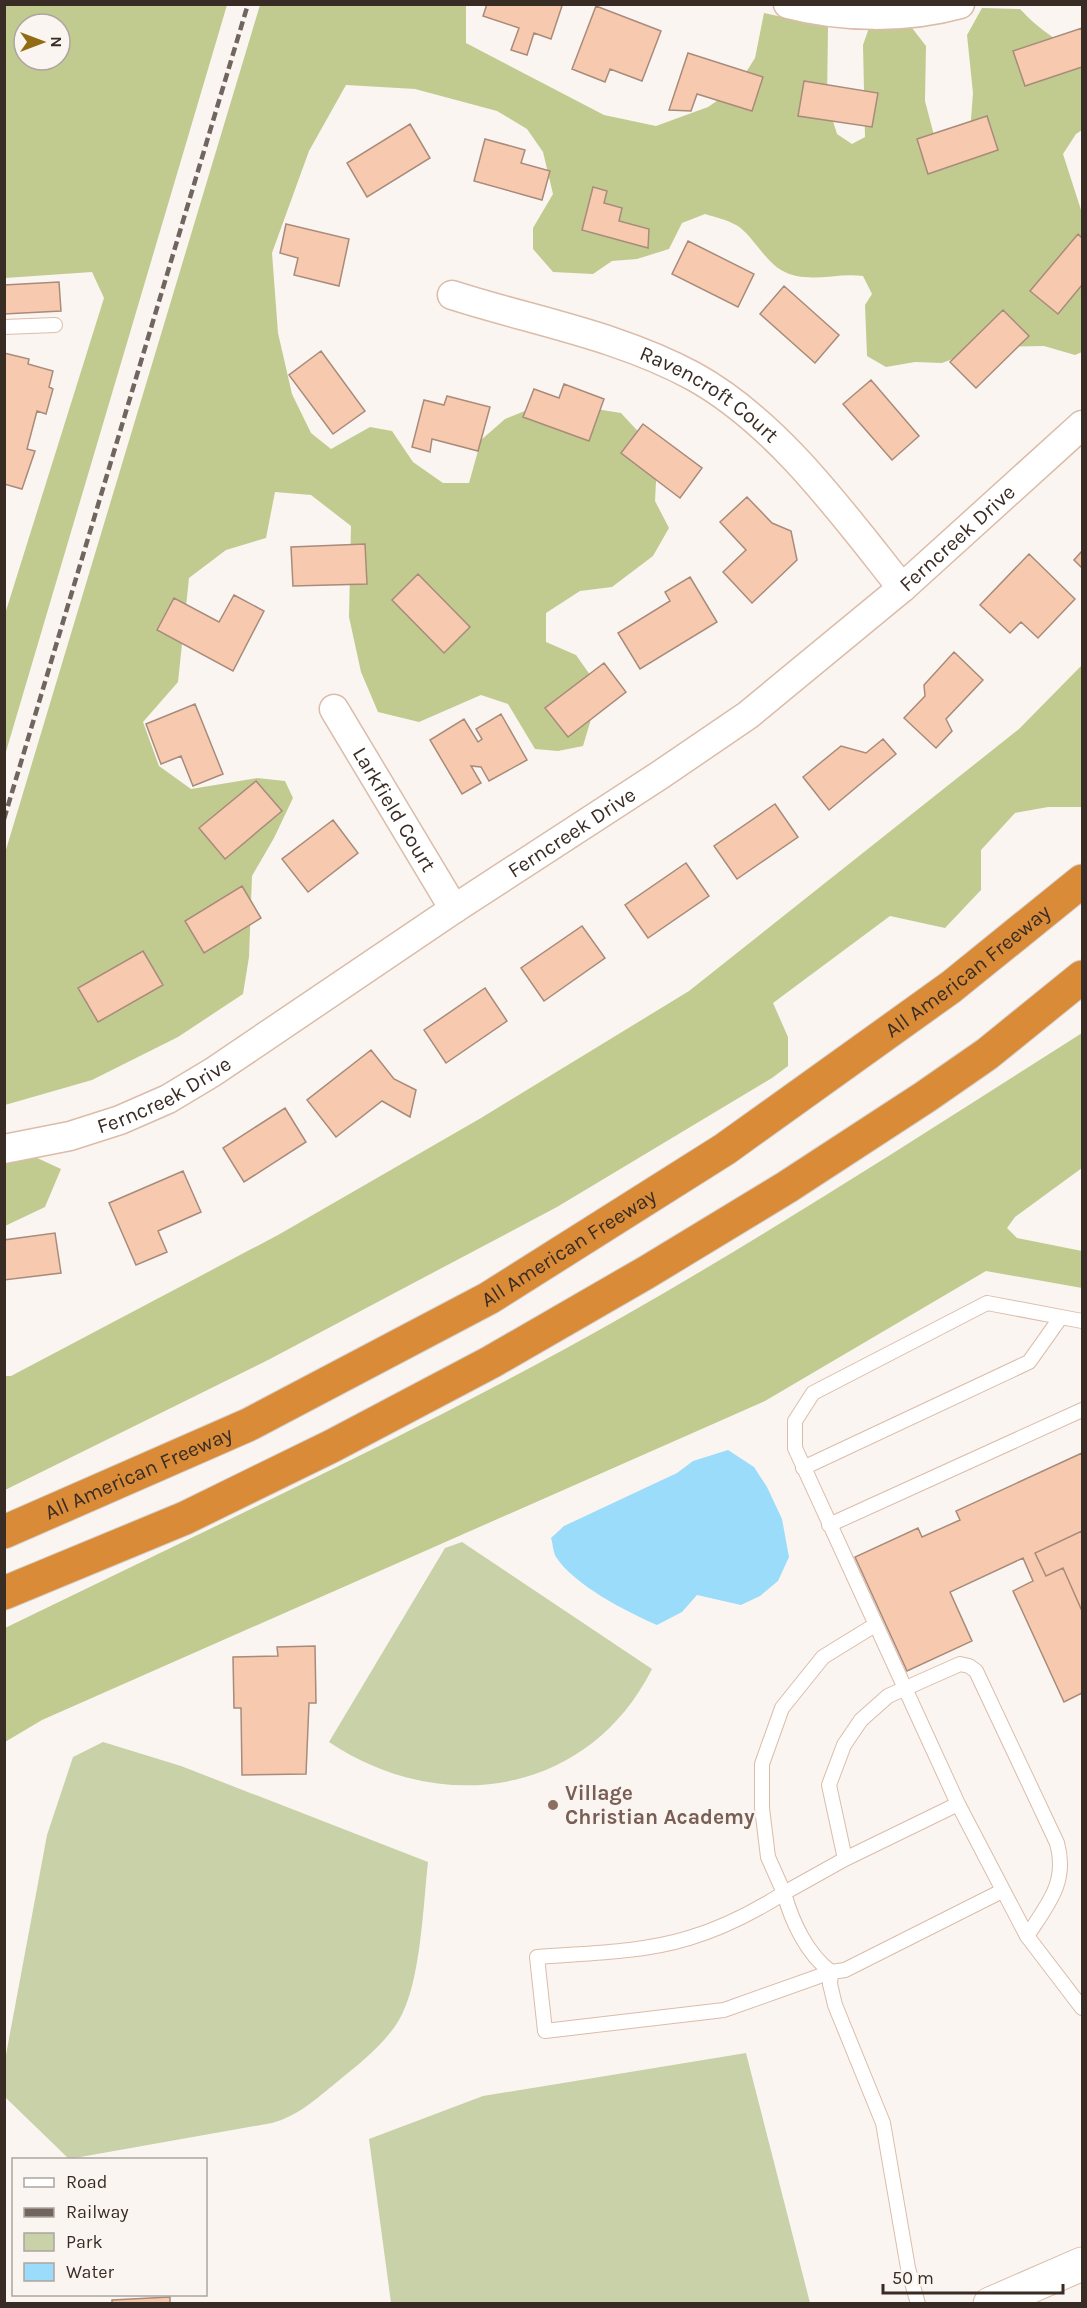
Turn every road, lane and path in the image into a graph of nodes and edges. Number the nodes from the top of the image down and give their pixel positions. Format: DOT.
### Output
graph roads {
  1 [pos="788,4"];
  2 [pos="960,4"];
  3 [pos="452,296"];
  4 [pos="55,325"];
  5 [pos="4,327"];
  6 [pos="1083,425"];
  7 [pos="902,588"];
  8 [pos="334,709"];
  9 [pos="1083,881"];
  10 [pos="454,909"];
  11 [pos="1083,977"];
  12 [pos="4,1149"];
  13 [pos="1061,1317"];
  14 [pos="1083,1321"];
  15 [pos="1083,1410"];
  16 [pos="804,1468"];
  17 [pos="829,1525"];
  18 [pos="4,1532"];
  19 [pos="4,1593"];
  20 [pos="875,1625"];
  21 [pos="905,1686"];
  22 [pos="958,1804"];
  23 [pos="845,1859"];
  24 [pos="1002,1891"];
  25 [pos="784,1893"];
  26 [pos="1027,1936"];
  27 [pos="831,1972"];
  28 [pos="1083,2008"];
  29 [pos="1083,2264"];
  30 [pos="918,2304"];
  31 [pos="990,2304"];
  1 -- 2 [label="street"];
  3 -- 7 [label="street, Ravencroft Court"];
  4 -- 5 [label="lane"];
  6 -- 7 [label="street, Ferncreek Drive"];
  7 -- 10 [label="street, Ferncreek Drive"];
  8 -- 10 [label="street, Larkfield Court"];
  9 -- 18 [label="highway, All American Freeway"];
  10 -- 12 [label="street, Ferncreek Drive"];
  11 -- 19 [label="highway"];
  13 -- 14 [label="lane"];
  13 -- 16 [label="lane"];
  13 -- 16 [label="lane"];
  15 -- 17 [label="lane"];
  16 -- 17 [label="lane"];
  17 -- 20 [label="lane"];
  20 -- 21 [label="lane"];
  20 -- 25 [label="lane"];
  21 -- 22 [label="lane"];
  21 -- 23 [label="lane"];
  21 -- 26 [label="lane"];
  22 -- 23 [label="lane"];
  22 -- 24 [label="lane"];
  23 -- 25 [label="lane"];
  24 -- 26 [label="lane"];
  24 -- 27 [label="lane"];
  25 -- 27 [label="lane"];
  25 -- 27 [label="lane"];
  26 -- 28 [label="lane"];
  27 -- 30 [label="lane"];
  29 -- 31 [label="main road"];
}
